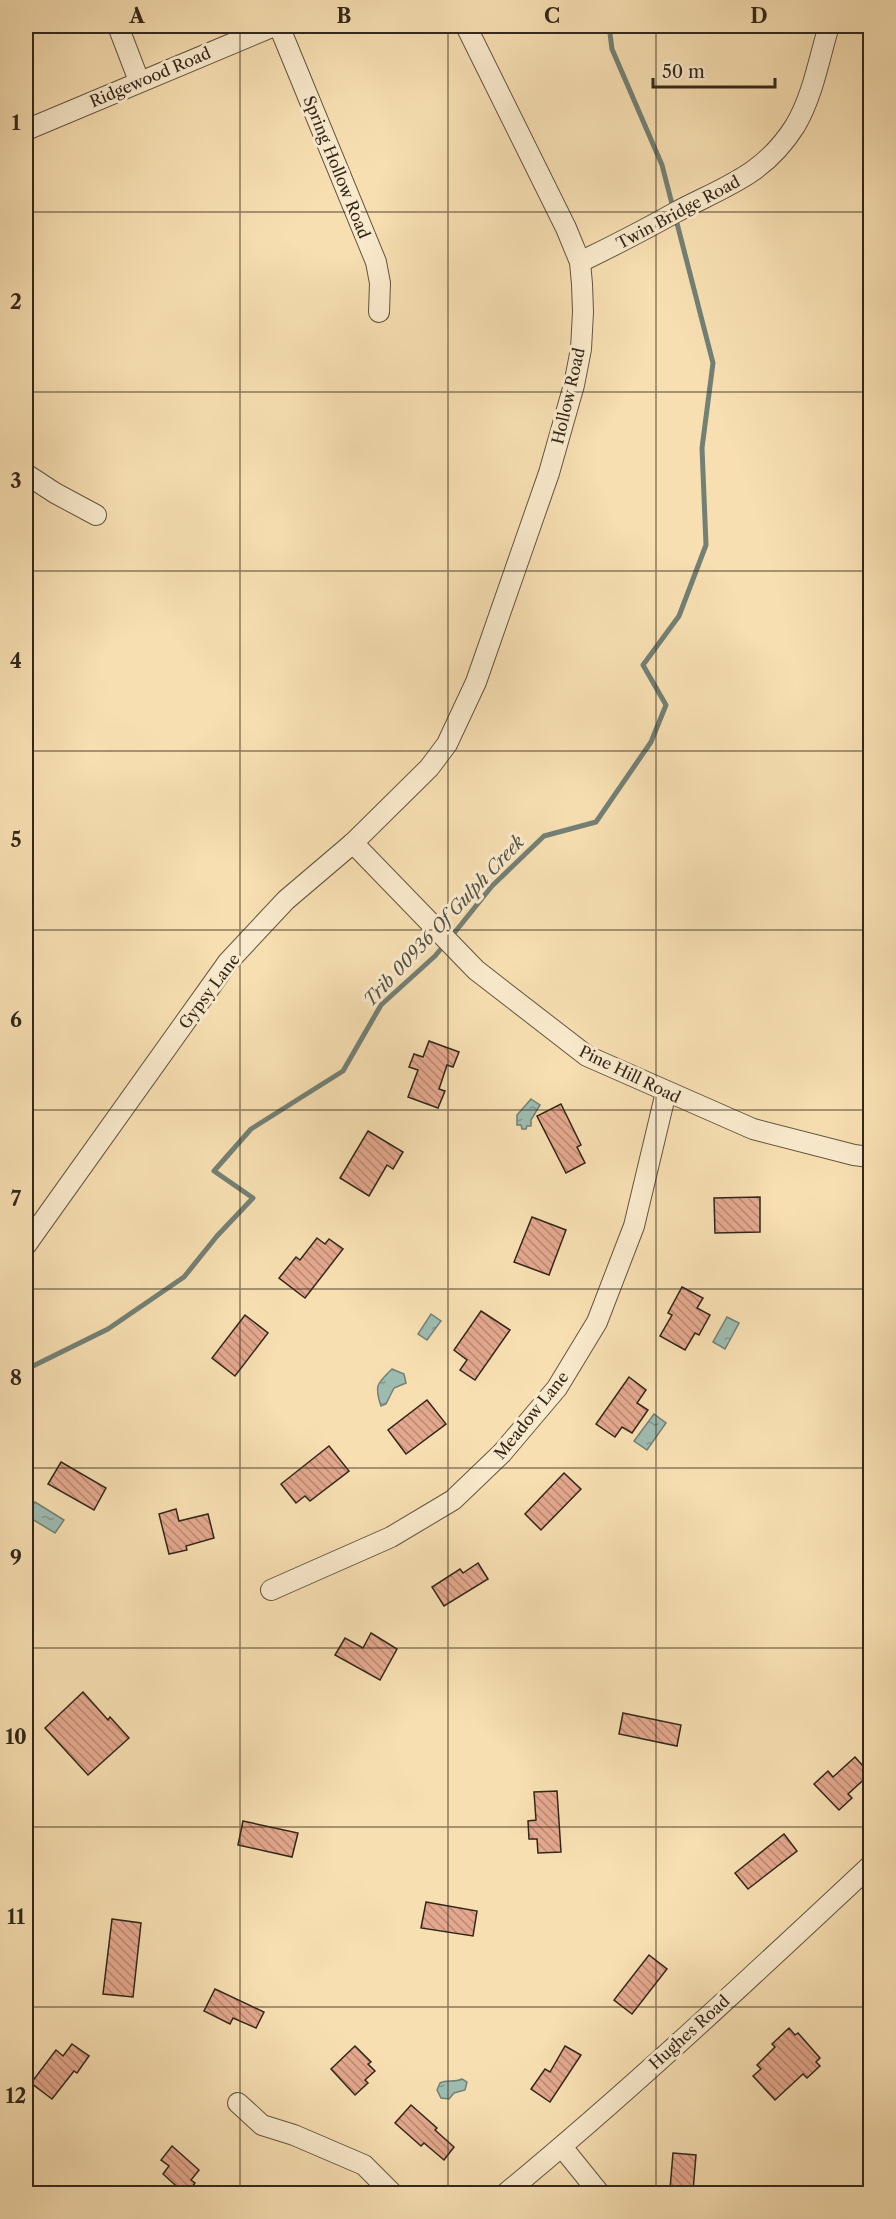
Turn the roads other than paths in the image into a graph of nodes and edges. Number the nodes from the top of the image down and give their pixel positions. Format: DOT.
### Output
graph roads {
  1 [pos="118,26"];
  2 [pos="274,26"];
  3 [pos="279,26"];
  4 [pos="466,26"];
  5 [pos="829,26"];
  6 [pos="139,81"];
  7 [pos="26,130"];
  8 [pos="580,262"];
  9 [pos="379,312"];
  10 [pos="26,474"];
  11 [pos="96,515"];
  12 [pos="429,768"];
  13 [pos="353,843"];
  14 [pos="666,1092"];
  15 [pos="870,1157"];
  16 [pos="26,1245"];
  17 [pos="271,1590"];
  18 [pos="870,1866"];
  19 [pos="238,2103"];
  20 [pos="562,2147"];
  21 [pos="393,2193"];
  22 [pos="505,2193"];
  23 [pos="600,2193"];
  1 -- 6 [label="street"];
  2 -- 6 [label="street, Ridgewood Road"];
  3 -- 9 [label="street, Spring Hollow Road"];
  4 -- 8 [label="street, Hollow Road"];
  5 -- 8 [label="street, Twin Bridge Road"];
  6 -- 7 [label="street, Ridgewood Road"];
  8 -- 12 [label="street, Hollow Road"];
  10 -- 11 [label="street"];
  12 -- 13 [label="street, Gypsy Lane"];
  13 -- 14 [label="street, Pine Hill Road"];
  13 -- 16 [label="street, Gypsy Lane"];
  14 -- 15 [label="street, Pine Hill Road"];
  14 -- 17 [label="street, Meadow Lane"];
  18 -- 20 [label="street, Hughes Road"];
  19 -- 21 [label="street"];
  20 -- 22 [label="street, Hughes Road"];
  20 -- 23 [label="street"];
}
